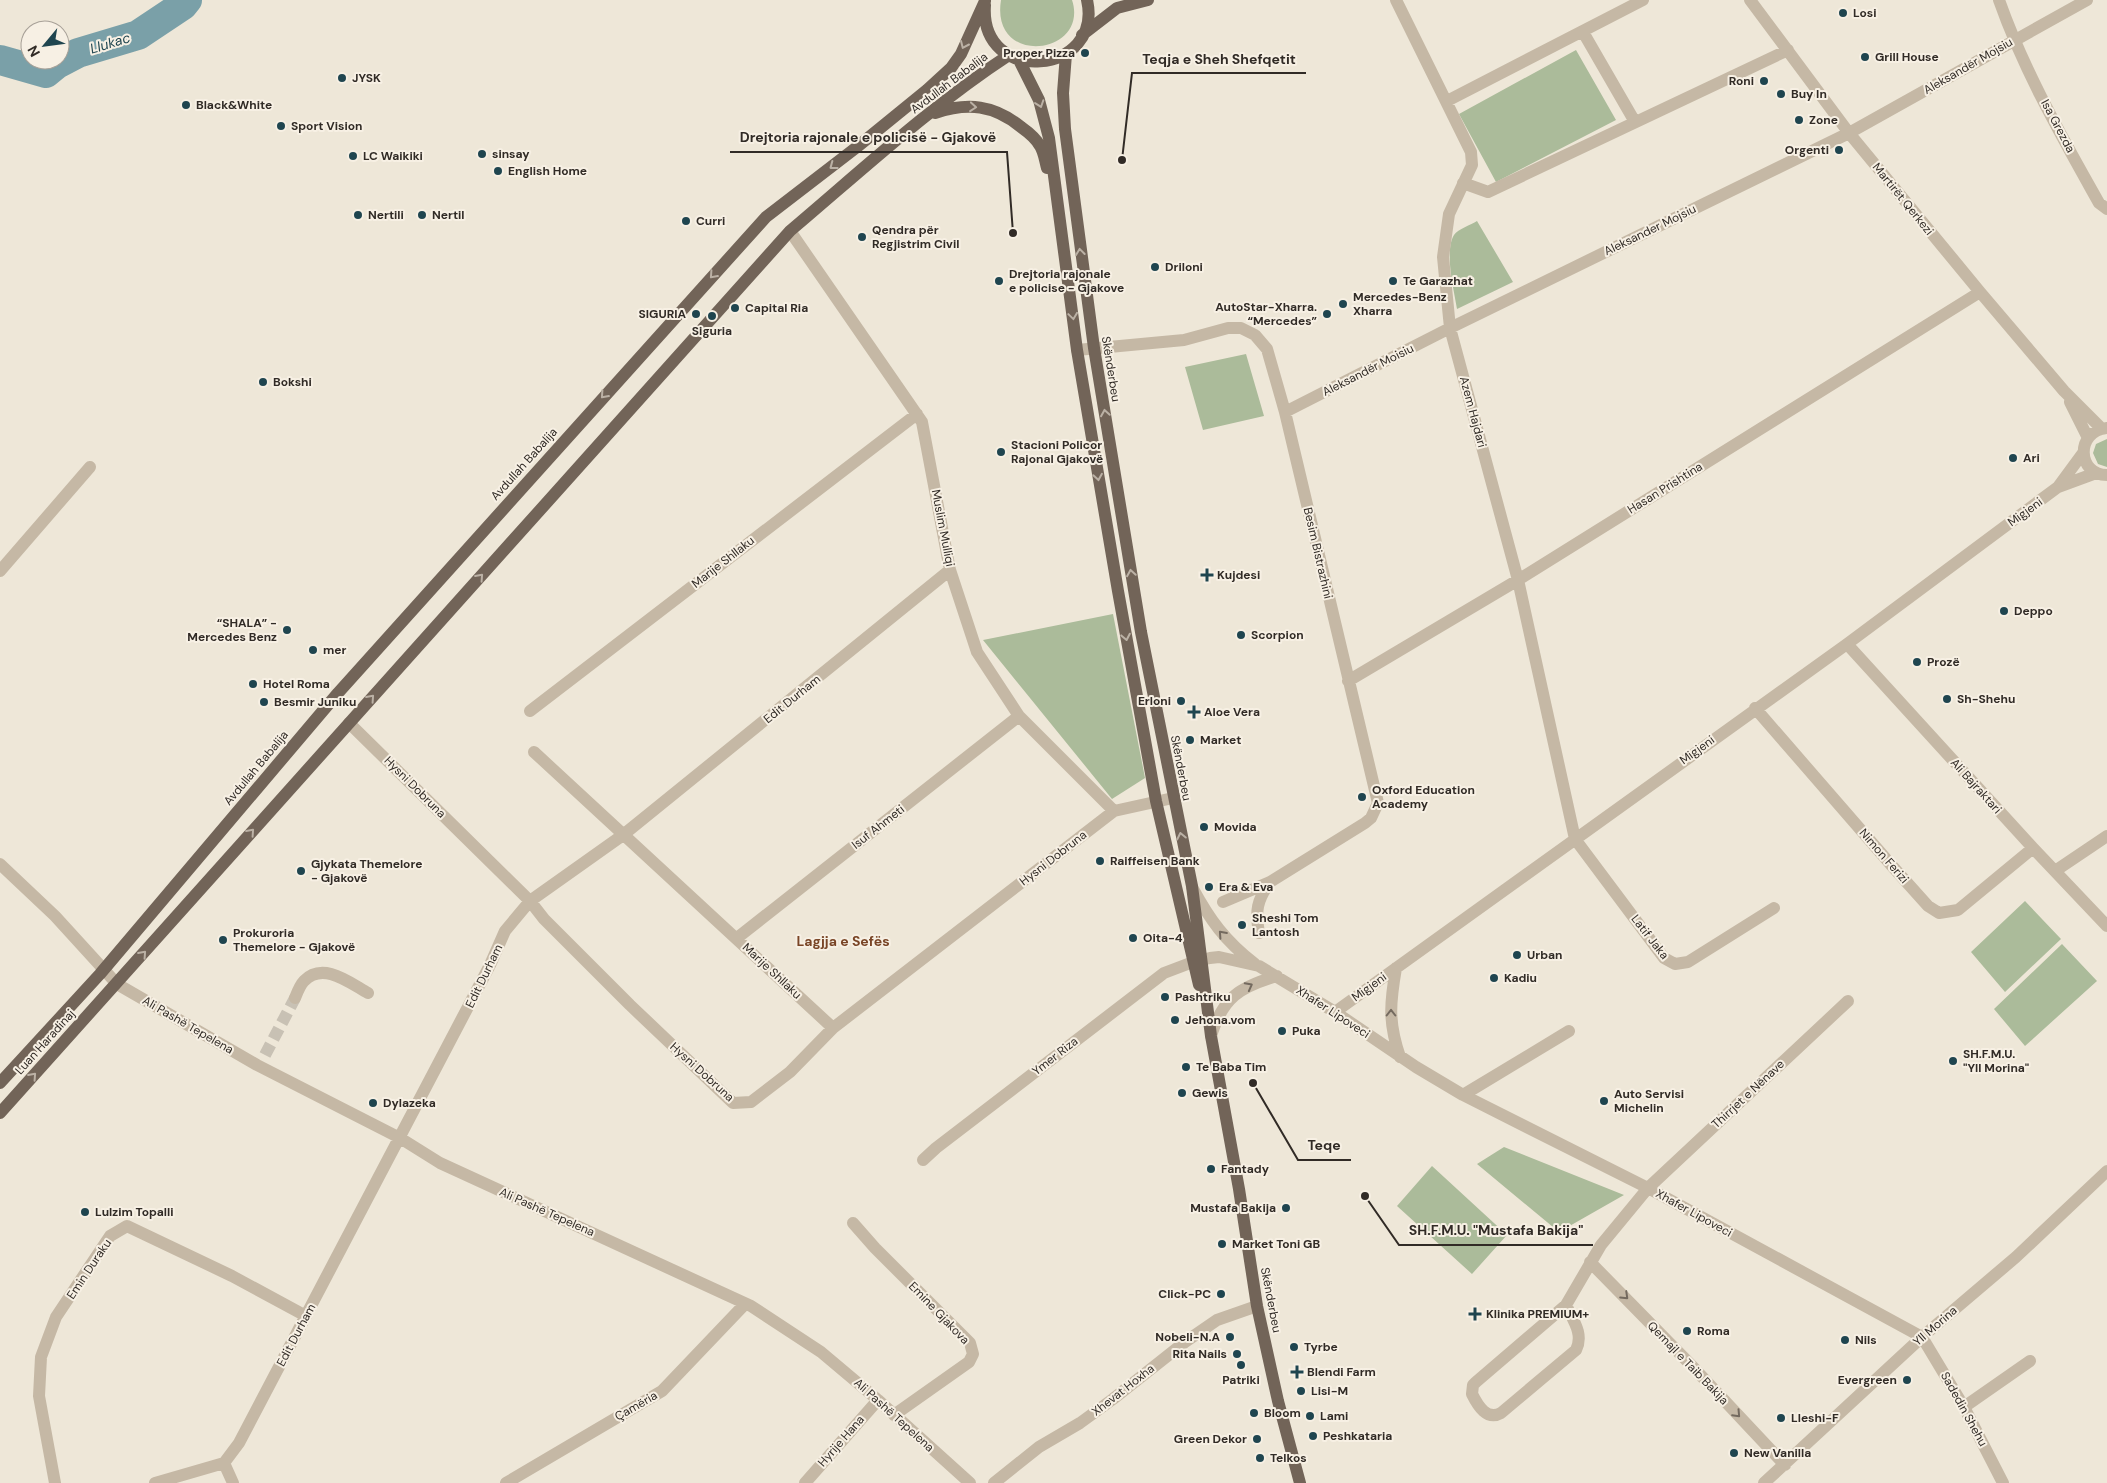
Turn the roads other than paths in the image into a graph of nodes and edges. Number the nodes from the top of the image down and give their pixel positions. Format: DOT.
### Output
graph roads {
  1 [pos="1087,0"];
  2 [pos="1148,0"];
  3 [pos="1396,0"];
  4 [pos="1643,0"];
  5 [pos="1750,0"];
  6 [pos="1999,0"];
  7 [pos="2087,0"];
  8 [pos="985,1"];
  9 [pos="1583,32"];
  10 [pos="1082,35"];
  11 [pos="2014,40"];
  12 [pos="1788,50"];
  13 [pos="1066,54"];
  14 [pos="1014,58"];
  15 [pos="1447,101"];
  16 [pos="926,117"];
  17 [pos="1635,122"];
  18 [pos="1849,133"];
  19 [pos="1463,183"];
  20 [pos="2107,208"];
  21 [pos="1059,224"];
  22 [pos="790,231"];
  23 [pos="1980,292"];
  24 [pos="1450,328"];
  25 [pos="1094,348"];
  26 [pos="1078,350"];
  27 [pos="2064,391"];
  28 [pos="1285,412"];
  29 [pos="916,414"];
  30 [pos="2104,429"];
  31 [pos="2088,438"];
  32 [pos="2083,453"];
  33 [pos="90,467"];
  34 [pos="2101,474"];
  35 [pos="2058,488"];
  36 [pos="950,570"];
  37 [pos="0,571"];
  38 [pos="1518,580"];
  39 [pos="1847,644"];
  40 [pos="1348,681"];
  41 [pos="1755,708"];
  42 [pos="530,711"];
  43 [pos="1020,716"];
  44 [pos="349,723"];
  45 [pos="534,752"];
  46 [pos="1173,798"];
  47 [pos="1156,802"];
  48 [pos="1114,811"];
  49 [pos="622,835"];
  50 [pos="2107,836"];
  51 [pos="1575,838"];
  52 [pos="2033,848"];
  53 [pos="0,864"];
  54 [pos="2055,871"];
  55 [pos="1270,882"];
  56 [pos="1192,886"];
  57 [pos="530,901"];
  58 [pos="1223,902"];
  59 [pos="1774,908"];
  60 [pos="2107,926"];
  61 [pos="1259,933"];
  62 [pos="736,938"];
  63 [pos="1198,961"];
  64 [pos="1259,966"];
  65 [pos="1396,968"];
  66 [pos="101,972"];
  67 [pos="1277,976"];
  68 [pos="114,987"];
  69 [pos="368,993"];
  70 [pos="294,998"];
  71 [pos="1848,1001"];
  72 [pos="1334,1012"];
  73 [pos="832,1028"];
  74 [pos="1569,1031"];
  75 [pos="1211,1036"];
  76 [pos="1400,1057"];
  77 [pos="0,1083"];
  78 [pos="1462,1095"];
  79 [pos="0,1113"];
  80 [pos="400,1138"];
  81 [pos="923,1160"];
  82 [pos="2107,1171"];
  83 [pos="1648,1188"];
  84 [pos="853,1223"];
  85 [pos="1590,1262"];
  86 [pos="745,1304"];
  87 [pos="1566,1305"];
  88 [pos="1257,1306"];
  89 [pos="306,1316"];
  90 [pos="1922,1337"];
  91 [pos="2030,1361"];
  92 [pos="878,1400"];
  93 [pos="1964,1407"];
  94 [pos="894,1415"];
  95 [pos="224,1463"];
  96 [pos="1785,1465"];
  97 [pos="55,1483"];
  98 [pos="155,1483"];
  99 [pos="233,1483"];
  100 [pos="506,1483"];
  101 [pos="805,1483"];
  102 [pos="970,1483"];
  103 [pos="994,1483"];
  104 [pos="1300,1483"];
  105 [pos="1764,1483"];
  106 [pos="2003,1483"];
  1 -- 10 [label="main road"];
  2 -- 10 [label="main road"];
  3 -- 15 [label="street, Azem Hajdari"];
  4 -- 9 [label="street"];
  5 -- 12 [label="street, Martirët Qerkezi"];
  6 -- 11 [label="street, Isa Grezda"];
  7 -- 11 [label="street, Aleksandër Mojsiu"];
  8 -- 14 [label="main road, Skënderbeu"];
  8 -- 66 [label="main road, Avdullah Babalija, one-way"];
  9 -- 15 [label="street"];
  9 -- 17 [label="street"];
  10 -- 13 [label="main road"];
  11 -- 18 [label="street, Aleksandër Mojsiu"];
  11 -- 20 [label="street, Isa Grezda"];
  12 -- 17 [label="street"];
  12 -- 18 [label="street, Martirët Qerkezi"];
  13 -- 14 [label="main road"];
  25 -- 13 [label="main road, Skënderbeu, one-way"];
  14 -- 16 [label="main road, Avdullah Babalija"];
  14 -- 21 [label="main road, Skënderbeu, one-way"];
  15 -- 19 [label="street, Azem Hajdari"];
  16 -- 21 [label="main road, one-way"];
  16 -- 22 [label="main road, Avdullah Babalija"];
  17 -- 19 [label="street"];
  18 -- 23 [label="street, Martirët Qerkezi"];
  18 -- 24 [label="street, Aleksander Mojsiu"];
  19 -- 24 [label="street, Azem Hajdari"];
  21 -- 26 [label="main road, Skënderbeu, one-way"];
  22 -- 29 [label="street, Muslim Mulliqi"];
  44 -- 22 [label="main road, Avdullah Babalija, one-way"];
  23 -- 27 [label="street, Martirët Qerkezi"];
  23 -- 38 [label="street, Hasan Prishtina"];
  24 -- 28 [label="street, Aleksandër Moisiu"];
  24 -- 38 [label="street, Azem Hajdari"];
  25 -- 26 [label="street, Besim Bistrazhini"];
  25 -- 28 [label="street, Besim Bistrazhini"];
  46 -- 25 [label="main road, Skënderbeu, one-way"];
  26 -- 47 [label="main road, Skënderbeu, one-way"];
  27 -- 30 [label="street, Martirët Qerkezi"];
  27 -- 31 [label="street, Martirët Qerkezi"];
  28 -- 40 [label="street, Besim Bistrazhini"];
  29 -- 36 [label="street, Muslim Mulliqi"];
  29 -- 42 [label="street, Marije Shllaku"];
  30 -- 31 [label="street"];
  31 -- 32 [label="street, Migjeni"];
  32 -- 34 [label="street"];
  32 -- 35 [label="street, Migjeni"];
  33 -- 37 [label="street"];
  34 -- 35 [label="street, Migjeni"];
  35 -- 39 [label="street, Migjeni"];
  36 -- 43 [label="street, Muslim Mulliqi"];
  36 -- 49 [label="street, Edit Durham"];
  38 -- 40 [label="street, Hasan Prishtina"];
  38 -- 51 [label="street, Azem Hajdari"];
  39 -- 41 [label="street, Migjeni"];
  39 -- 52 [label="street, Ali Bajraktari"];
  40 -- 55 [label="street, Besim Bistrazhini"];
  41 -- 51 [label="street, Migjeni"];
  41 -- 52 [label="street, Nimon Ferizi"];
  43 -- 48 [label="street, Muslim Mulliqi"];
  43 -- 62 [label="street, Isuf Ahmeti"];
  44 -- 57 [label="street, Hysni Dobruna"];
  68 -- 44 [label="main road, Avdullah Babalija, one-way"];
  45 -- 49 [label="street, Marije Shllaku"];
  46 -- 47 [label="street, Hysni Dobruna"];
  56 -- 46 [label="main road, Skënderbeu, one-way"];
  47 -- 48 [label="street, Hysni Dobruna"];
  47 -- 63 [label="main road, Skënderbeu"];
  48 -- 73 [label="street, Hysni Dobruna"];
  49 -- 57 [label="street, Edit Durham"];
  49 -- 62 [label="street, Marije Shllaku"];
  50 -- 54 [label="street"];
  51 -- 59 [label="street, Latif Jaka"];
  51 -- 65 [label="street, Migjeni"];
  52 -- 54 [label="street, Ali Bajraktari"];
  53 -- 66 [label="street"];
  54 -- 60 [label="street, Ali Bajraktari"];
  55 -- 58 [label="street, Besim Bistrazhini"];
  55 -- 61 [label="street"];
  56 -- 63 [label="main road, Skënderbeu"];
  64 -- 56 [label="street, one-way"];
  57 -- 73 [label="street, Hysni Dobruna"];
  57 -- 80 [label="street, Edit Durham"];
  62 -- 73 [label="street, Marije Shllaku"];
  63 -- 64 [label="street, Xhafer Lipoveci"];
  63 -- 75 [label="main road, Skënderbeu"];
  63 -- 81 [label="street, Ymer Riza"];
  64 -- 67 [label="street, Xhafer Lipoveci"];
  65 -- 72 [label="street, Migjeni"];
  76 -- 65 [label="street, one-way"];
  66 -- 68 [label="street, Ali Pashë Tepelena"];
  66 -- 77 [label="main road, Luan Haradinaj"];
  67 -- 72 [label="street, Xhafer Lipoveci"];
  75 -- 67 [label="street, one-way"];
  79 -- 68 [label="main road, Luan Haradinaj, one-way"];
  68 -- 80 [label="street, Ali Pashë Tepelena"];
  69 -- 70 [label="street"];
  71 -- 83 [label="street, Thirrjet e Nënave"];
  72 -- 76 [label="street, Xhafer Lipoveci"];
  74 -- 78 [label="street"];
  75 -- 88 [label="main road, Skënderbeu"];
  76 -- 78 [label="street, Xhafer Lipoveci"];
  78 -- 83 [label="street, Xhafer Lipoveci"];
  80 -- 86 [label="street, Ali Pashë Tepelena"];
  80 -- 89 [label="street, Edit Durham"];
  82 -- 90 [label="street, Yll Morina"];
  83 -- 85 [label="street, Thirrjet e Nënave"];
  83 -- 90 [label="street, Xhafer Lipoveci"];
  84 -- 94 [label="street, Emine Gjakova"];
  85 -- 87 [label="street, Thirrjet e Nënave"];
  85 -- 96 [label="street, Qemajl e Taib Bakija, one-way"];
  86 -- 92 [label="street, Ali Pashë Tepelena"];
  86 -- 100 [label="street, Çamëria"];
  87 -- 87 [label="street"];
  88 -- 103 [label="street, Xhevat Hoxha"];
  88 -- 104 [label="main road, Skënderbeu"];
  89 -- 95 [label="street, Edit Durham"];
  89 -- 97 [label="street, Emin Duraku"];
  90 -- 93 [label="street, Sadedin Shehu"];
  90 -- 96 [label="street, Yll Morina"];
  91 -- 93 [label="street"];
  92 -- 94 [label="street, Ali Pashë Tepelena"];
  92 -- 101 [label="street, Hyrije Hana"];
  93 -- 106 [label="street, Sadedin Shehu"];
  94 -- 102 [label="street, Ali Pashë Tepelena"];
  95 -- 98 [label="street"];
  95 -- 99 [label="street"];
  96 -- 105 [label="street, Yll Morina"];
}
